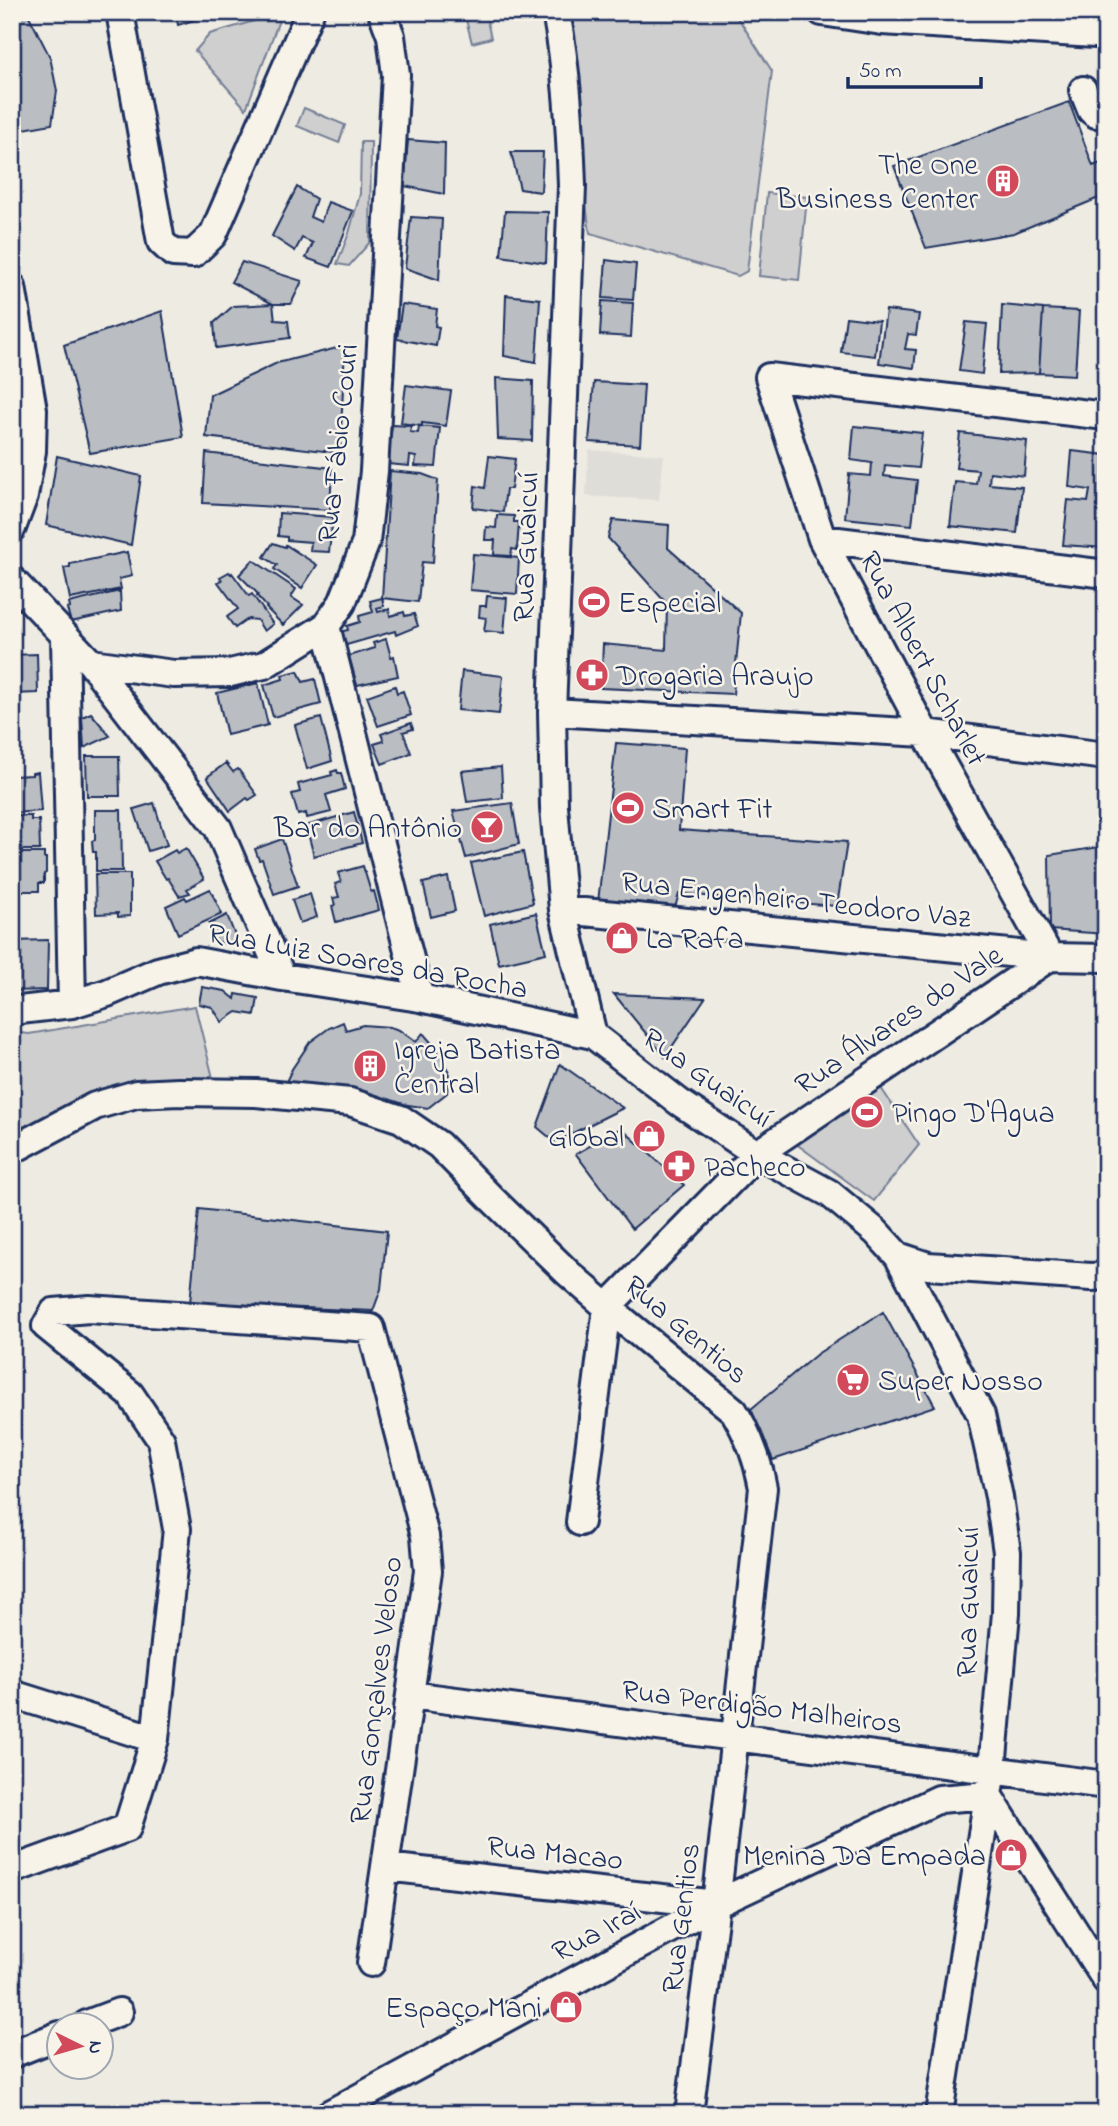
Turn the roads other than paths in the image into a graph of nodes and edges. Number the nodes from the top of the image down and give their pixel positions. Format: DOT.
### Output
graph roads {
  1 [pos="120,12"];
  2 [pos="310,12"];
  3 [pos="382,12"];
  4 [pos="556,12"];
  5 [pos="822,12"];
  6 [pos="874,16"];
  7 [pos="1102,35"];
  8 [pos="1083,90"];
  9 [pos="1106,113"];
  10 [pos="12,287"];
  11 [pos="1106,416"];
  12 [pos="12,528"];
  13 [pos="822,539"];
  14 [pos="1106,574"];
  15 [pos="12,580"];
  16 [pos="326,626"];
  17 [pos="65,637"];
  18 [pos="91,663"];
  19 [pos="552,712"];
  20 [pos="925,733"];
  21 [pos="1106,755"];
  22 [pos="563,910"];
  23 [pos="1050,957"];
  24 [pos="1106,958"];
  25 [pos="282,977"];
  26 [pos="420,998"];
  27 [pos="72,1004"];
  28 [pos="12,1009"];
  29 [pos="593,1035"];
  30 [pos="12,1150"];
  31 [pos="757,1154"];
  32 [pos="898,1256"];
  33 [pos="1106,1276"];
  34 [pos="607,1307"];
  35 [pos="580,1522"];
  36 [pos="12,1694"];
  37 [pos="410,1695"];
  38 [pos="735,1736"];
  39 [pos="155,1739"];
  40 [pos="990,1782"];
  41 [pos="1106,1785"];
  42 [pos="722,1854"];
  43 [pos="386,1867"];
  44 [pos="12,1870"];
  45 [pos="754,1886"];
  46 [pos="716,1904"];
  47 [pos="371,1963"];
  48 [pos="1102,1968"];
  49 [pos="119,2012"];
  50 [pos="116,2013"];
  51 [pos="46,2041"];
  52 [pos="12,2054"];
  53 [pos="329,2114"];
  54 [pos="689,2114"];
  55 [pos="939,2114"];
  1 -- 2 [label="street"];
  3 -- 16 [label="street, Rua Fábio Couri"];
  4 -- 19 [label="street, Rua Guaicuí"];
  5 -- 6 [label="street"];
  6 -- 7 [label="street"];
  8 -- 9 [label="street"];
  10 -- 12 [label="street"];
  11 -- 13 [label="street, Rua Albert Scharlet"];
  13 -- 14 [label="street"];
  13 -- 20 [label="street, Rua Albert Scharlet"];
  15 -- 17 [label="street"];
  16 -- 18 [label="street, Rua Fábio Couri"];
  16 -- 26 [label="street"];
  17 -- 18 [label="street"];
  17 -- 27 [label="street"];
  18 -- 25 [label="street"];
  19 -- 20 [label="street"];
  19 -- 22 [label="street, Rua Guaicuí"];
  20 -- 21 [label="street"];
  20 -- 23 [label="street, Rua Albert Scharlet"];
  22 -- 23 [label="street, Rua Engenheiro Teodoro Vaz"];
  22 -- 29 [label="street, Rua Guaicuí"];
  23 -- 24 [label="street, Rua Engenheiro Teodoro Vaz"];
  23 -- 31 [label="street, Rua Álvares do Vale"];
  25 -- 26 [label="street, Rua Luiz Soares da Rocha"];
  25 -- 27 [label="street, Rua Luiz Soares da Rocha"];
  26 -- 29 [label="street, Rua Luiz Soares da Rocha"];
  27 -- 28 [label="street, Rua Luiz Soares da Rocha"];
  29 -- 31 [label="street, Rua Guaicuí"];
  30 -- 34 [label="street, Rua Gentios"];
  31 -- 32 [label="street, Rua Guaicuí"];
  31 -- 34 [label="street, Rua Álvares do Vale"];
  32 -- 33 [label="street"];
  32 -- 40 [label="street, Rua Guaicuí"];
  34 -- 35 [label="street"];
  34 -- 38 [label="street, Rua Gentios"];
  36 -- 39 [label="street"];
  37 -- 38 [label="street, Rua Perdigão Malheiros"];
  37 -- 39 [label="street, Rua Gonçalves Veloso"];
  37 -- 43 [label="street, Rua Gonçalves Veloso"];
  38 -- 40 [label="street, Rua Perdigão Malheiros"];
  38 -- 42 [label="street, Rua Gentios"];
  39 -- 44 [label="street"];
  40 -- 41 [label="street, Rua Perdigão Malheiros"];
  40 -- 45 [label="street, Rua Iraí"];
  40 -- 48 [label="street"];
  40 -- 55 [label="street, Rua Guaicuí"];
  42 -- 45 [label="street"];
  42 -- 46 [label="street, Rua Gentios"];
  43 -- 46 [label="street, Rua Macao"];
  43 -- 47 [label="street, Rua Gonçalves Veloso"];
  45 -- 46 [label="street, Rua Iraí"];
  46 -- 53 [label="street, Rua Iraí"];
  46 -- 54 [label="street, Rua Gentios"];
  49 -- 50 [label="street"];
  51 -- 52 [label="street"];
}
